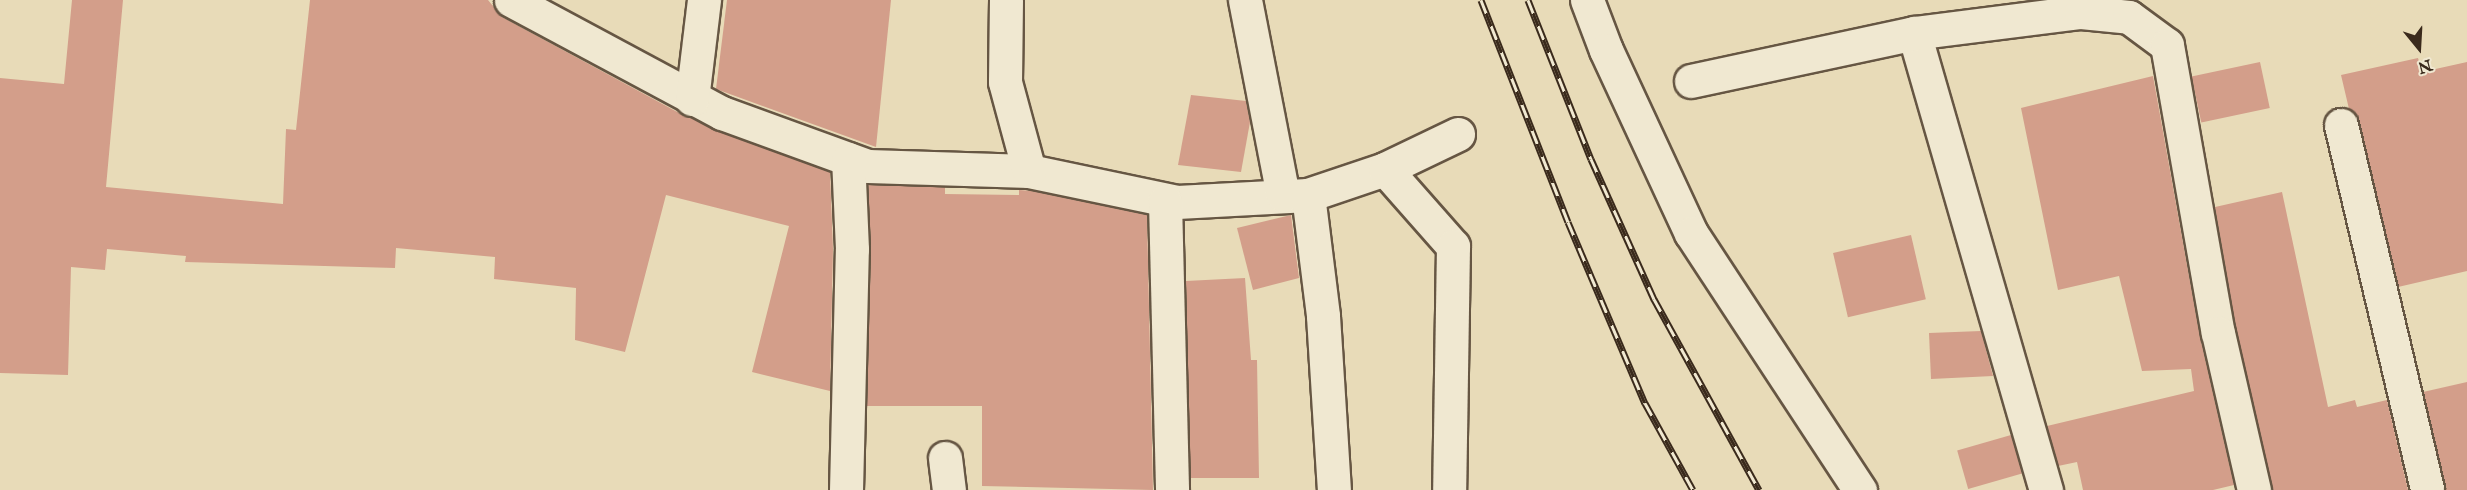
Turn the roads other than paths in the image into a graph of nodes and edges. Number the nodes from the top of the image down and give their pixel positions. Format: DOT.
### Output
graph roads {
  1 [pos="511,0"];
  2 [pos="704,0"];
  3 [pos="1006,0"];
  4 [pos="1245,0"];
  5 [pos="1587,0"];
  6 [pos="1914,33"];
  7 [pos="1691,81"];
  8 [pos="692,99"];
  9 [pos="2341,125"];
  10 [pos="1458,134"];
  11 [pos="848,159"];
  12 [pos="1385,169"];
  13 [pos="1029,171"];
  14 [pos="1295,195"];
  15 [pos="1165,201"];
  16 [pos="945,458"];
  17 [pos="846,490"];
  18 [pos="949,490"];
  19 [pos="1172,490"];
  20 [pos="1334,490"];
  21 [pos="1449,490"];
  22 [pos="1860,490"];
  23 [pos="2046,490"];
  24 [pos="2254,490"];
  25 [pos="2427,490"];
  1 -- 8 [label="street"];
  2 -- 8 [label="street"];
  3 -- 13 [label="street"];
  4 -- 14 [label="street"];
  5 -- 22 [label="street"];
  6 -- 7 [label="street"];
  6 -- 23 [label="street"];
  6 -- 24 [label="street"];
  8 -- 11 [label="street"];
  9 -- 25 [label="street"];
  10 -- 12 [label="street"];
  11 -- 13 [label="street"];
  11 -- 17 [label="street"];
  12 -- 14 [label="street"];
  12 -- 21 [label="street"];
  13 -- 15 [label="street"];
  14 -- 15 [label="street"];
  14 -- 20 [label="street"];
  15 -- 19 [label="street"];
  16 -- 18 [label="street"];
}
